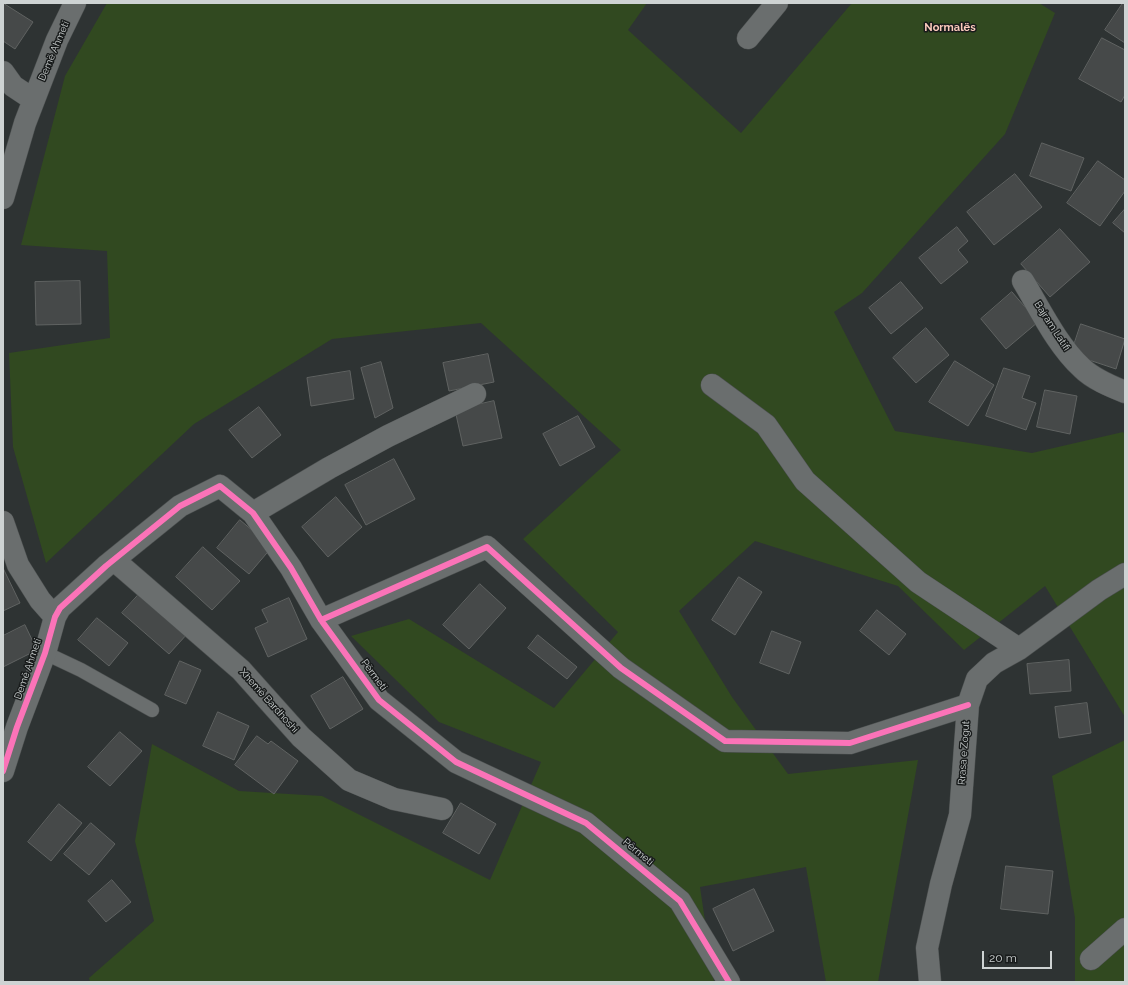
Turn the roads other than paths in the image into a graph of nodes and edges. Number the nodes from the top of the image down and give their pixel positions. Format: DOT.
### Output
graph roads {
  1 [pos="75,3"];
  2 [pos="777,3"];
  3 [pos="748,38"];
  4 [pos="3,72"];
  5 [pos="34,100"];
  6 [pos="3,197"];
  7 [pos="1023,280"];
  8 [pos="712,385"];
  9 [pos="1125,392"];
  10 [pos="475,394"];
  11 [pos="253,513"];
  12 [pos="3,522"];
  13 [pos="114,560"];
  14 [pos="1125,574"];
  15 [pos="55,617"];
  16 [pos="321,620"];
  17 [pos="1019,649"];
  18 [pos="45,653"];
  19 [pos="968,706"];
  20 [pos="152,710"];
  21 [pos="3,771"];
  22 [pos="442,809"];
  23 [pos="1125,929"];
  24 [pos="1091,959"];
  25 [pos="729,982"];
  26 [pos="930,982"];
  1 -- 5 [label="street, Demë Ahmeti"];
  2 -- 3 [label="street"];
  4 -- 5 [label="street"];
  5 -- 6 [label="street, Demë Ahmeti"];
  7 -- 9 [label="street, Bajram Latifi"];
  8 -- 17 [label="street"];
  10 -- 11 [label="street"];
  11 -- 13 [label="street, Përmeti"];
  11 -- 16 [label="street, Përmeti"];
  12 -- 15 [label="street"];
  13 -- 15 [label="street, Përmeti"];
  13 -- 22 [label="street, Xhemë Bardhoshi"];
  14 -- 17 [label="street, Rrasa e Zogut"];
  15 -- 18 [label="street, Demë Ahmeti"];
  16 -- 19 [label="street"];
  16 -- 25 [label="street, Përmeti"];
  17 -- 19 [label="street, Rrasa e Zogut"];
  18 -- 20 [label="lane, Demë Ahmeti"];
  18 -- 21 [label="street, Demë Ahmeti"];
  19 -- 26 [label="street, Rrasa e Zogut"];
  23 -- 24 [label="street"];
}
